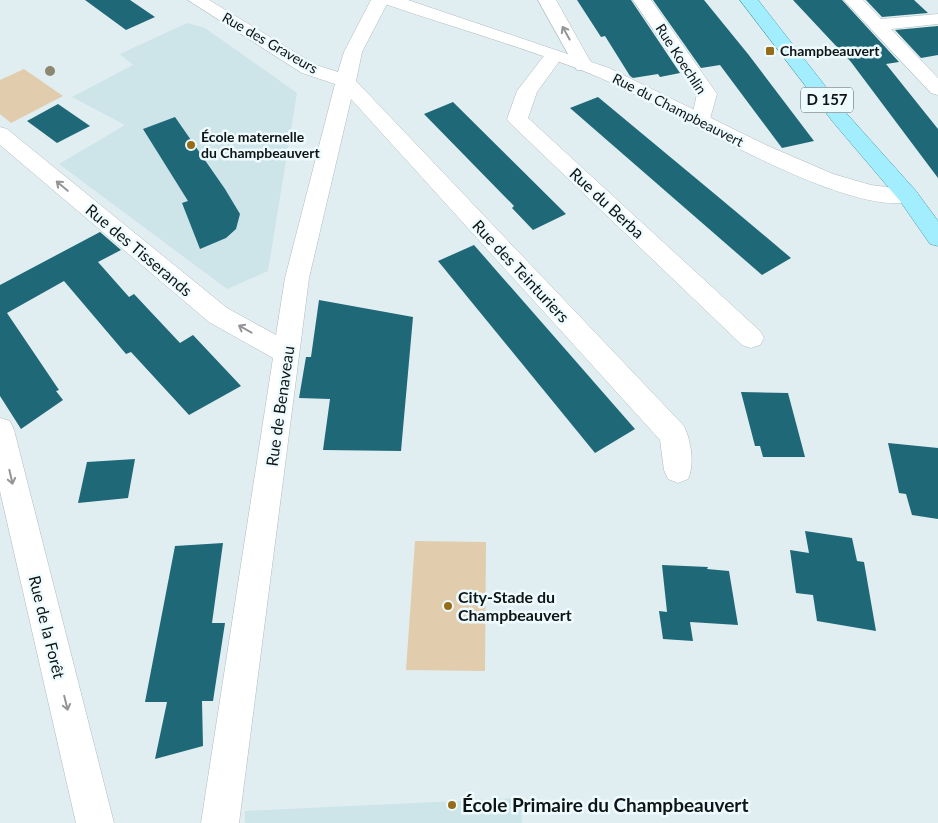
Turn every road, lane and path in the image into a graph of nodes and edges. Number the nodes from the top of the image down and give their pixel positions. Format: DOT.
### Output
graph roads {
  1 [pos="197,0"];
  2 [pos="380,0"];
  3 [pos="391,0"];
  4 [pos="547,0"];
  5 [pos="642,0"];
  6 [pos="749,0"];
  7 [pos="853,0"];
  8 [pos="938,18"];
  9 [pos="878,25"];
  10 [pos="554,56"];
  11 [pos="584,66"];
  12 [pos="345,81"];
  13 [pos="938,89"];
  14 [pos="701,121"];
  15 [pos="0,134"];
  16 [pos="908,196"];
  17 [pos="936,233"];
  18 [pos="751,338"];
  19 [pos="287,353"];
  20 [pos="0,430"];
  21 [pos="678,470"];
  22 [pos="95,823"];
  23 [pos="220,823"];
  1 -- 12 [label="street, Rue des Graveurs"];
  2 -- 12 [label="street, Rue de Benaveau"];
  3 -- 10 [label="street, Rue du Champbeauvert"];
  11 -- 4 [label="street, one-way"];
  5 -- 14 [label="street, Rue Koechlin"];
  6 -- 16 [label="main road, D 157"];
  7 -- 9 [label="street"];
  8 -- 9 [label="street"];
  9 -- 13 [label="street"];
  10 -- 11 [label="street, Rue du Champbeauvert"];
  10 -- 18 [label="street, Rue du Berba"];
  11 -- 14 [label="street, Rue du Champbeauvert"];
  12 -- 19 [label="street, Rue de Benaveau"];
  12 -- 21 [label="street, Rue des Teinturiers"];
  14 -- 16 [label="street, Rue du Champbeauvert"];
  19 -- 15 [label="street, Rue des Tisserands, one-way"];
  16 -- 17 [label="main road, D 157"];
  19 -- 23 [label="street, Rue de Benaveau"];
  20 -- 22 [label="street, Rue de la Forêt, one-way"];
}
